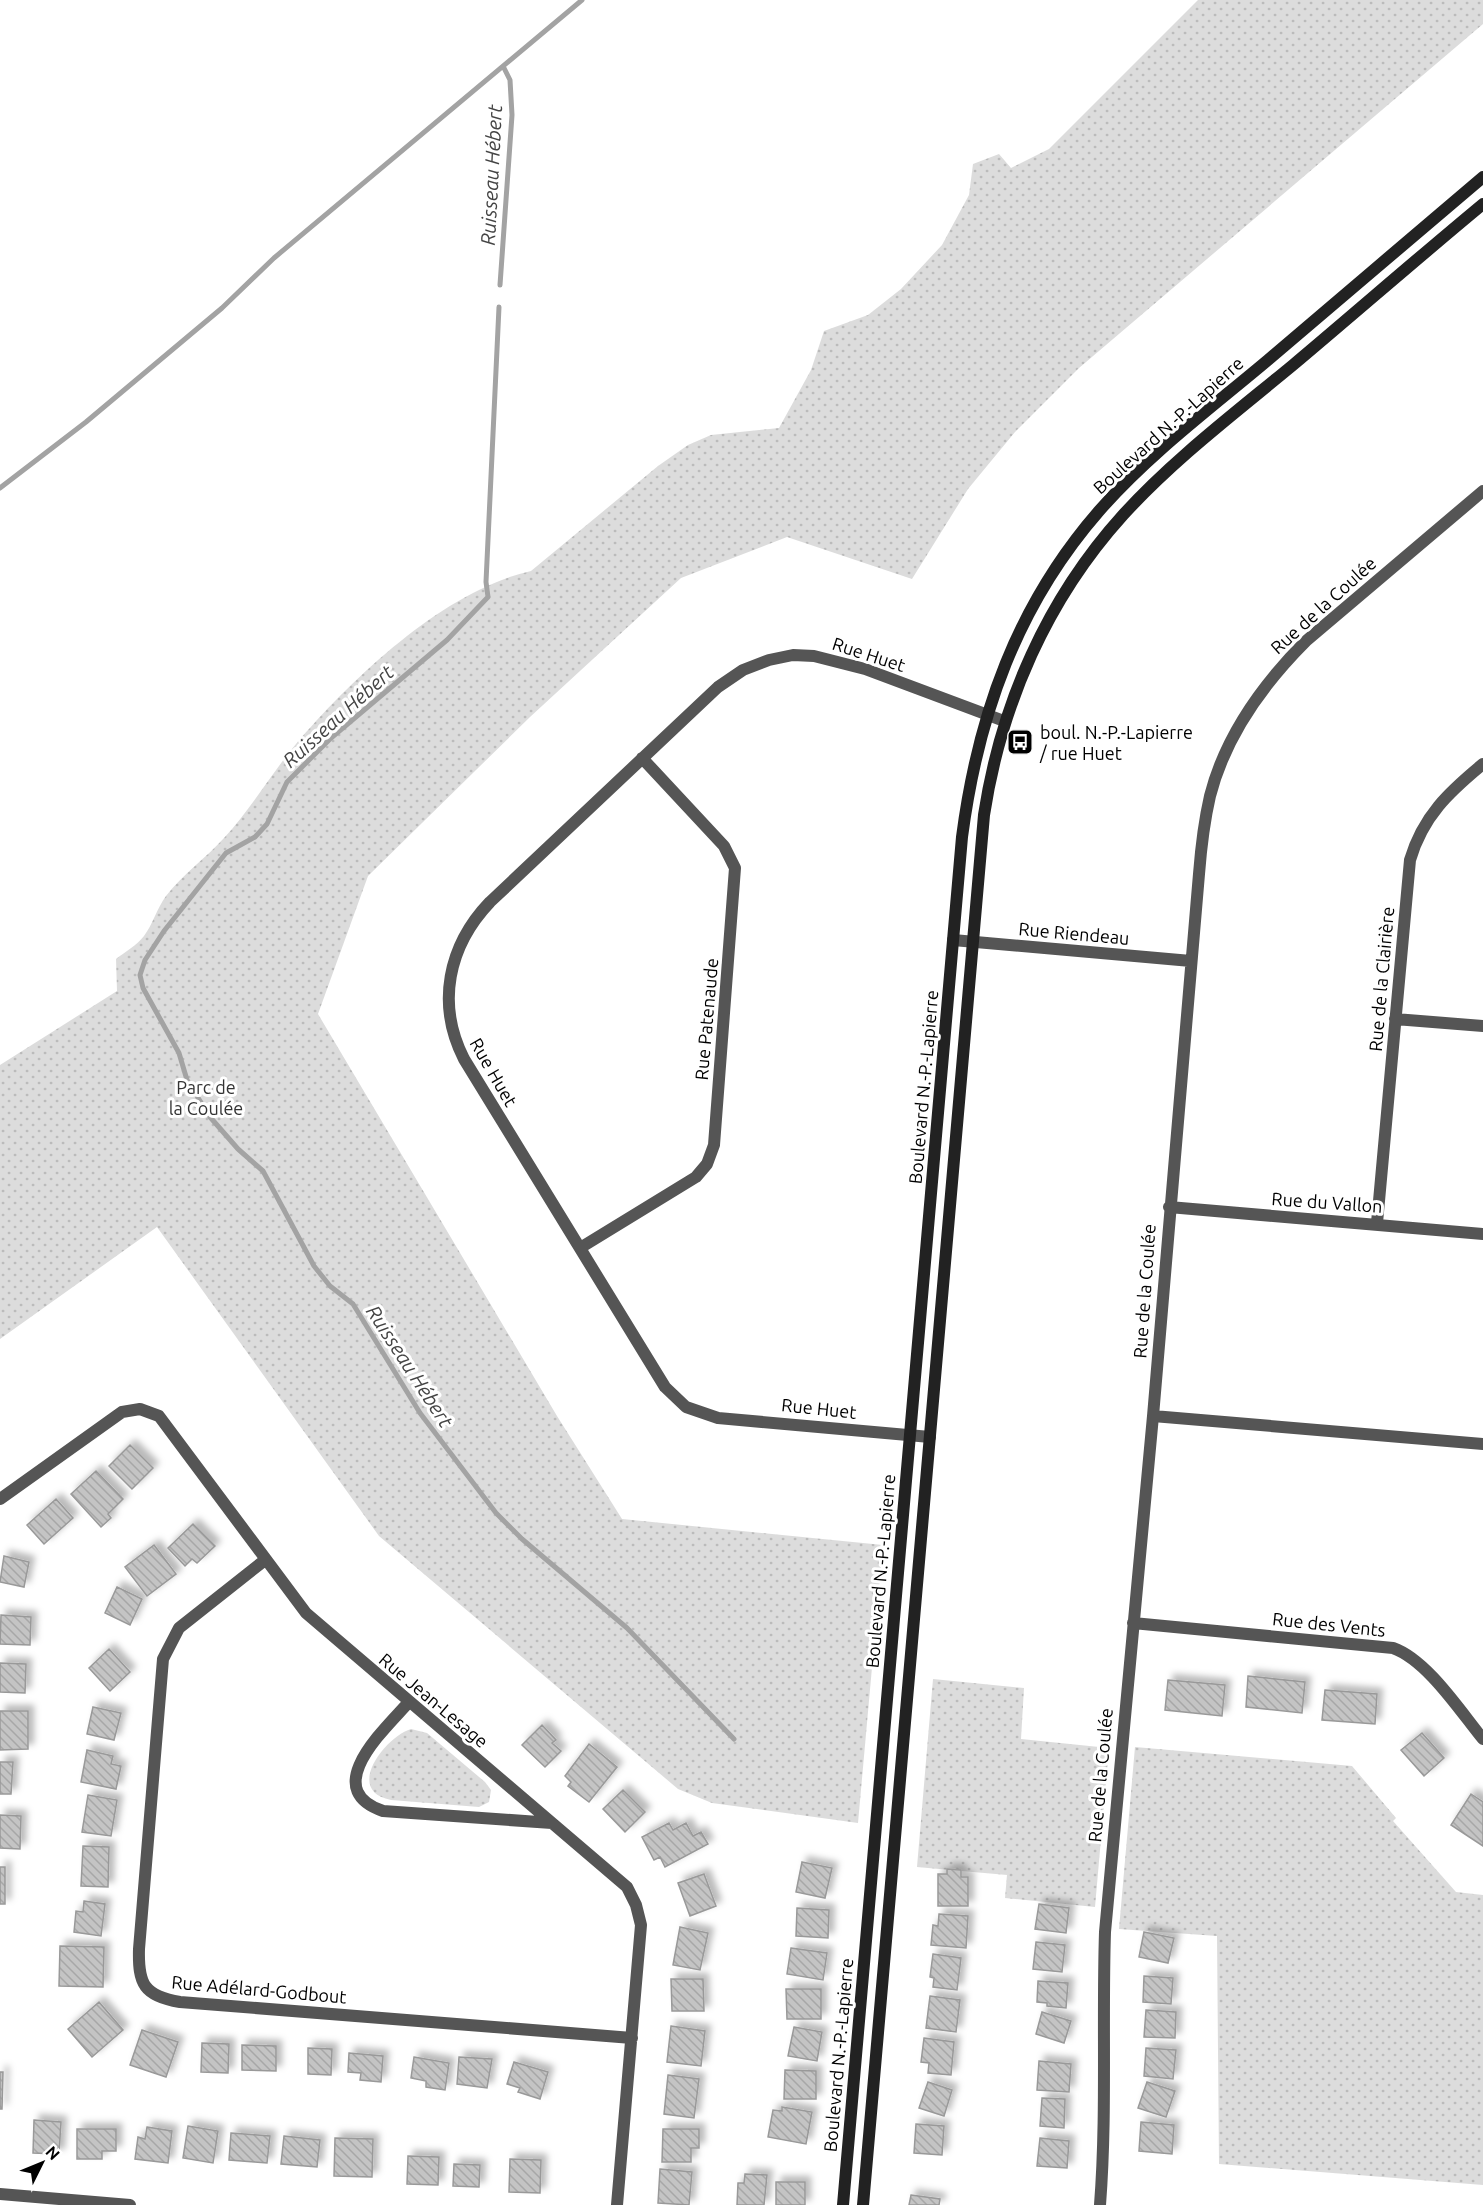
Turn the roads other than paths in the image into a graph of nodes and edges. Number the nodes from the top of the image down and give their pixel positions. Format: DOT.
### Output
graph roads {
  1 [pos="1483,177"];
  2 [pos="1483,204"];
  3 [pos="1483,491"];
  4 [pos="987,714"];
  5 [pos="1004,721"];
  6 [pos="642,758"];
  7 [pos="1483,764"];
  8 [pos="953,940"];
  9 [pos="973,942"];
  10 [pos="1191,961"];
  11 [pos="1395,1019"];
  12 [pos="1483,1026"];
  13 [pos="1169,1207"];
  14 [pos="1377,1223"];
  15 [pos="1483,1234"];
  16 [pos="580,1248"];
  17 [pos="1153,1416"];
  18 [pos="910,1435"];
  19 [pos="930,1437"];
  20 [pos="1483,1444"];
  21 [pos="0,1500"];
  22 [pos="265,1560"];
  23 [pos="1133,1623"];
  24 [pos="408,1702"];
  25 [pos="1483,1739"];
  26 [pos="552,1823"];
  27 [pos="632,2038"];
  28 [pos="0,2194"];
  29 [pos="130,2205"];
  30 [pos="617,2205"];
  31 [pos="843,2205"];
  32 [pos="863,2205"];
  33 [pos="1100,2205"];
  1 -- 4 [label="street, Boulevard N.-P.-Lapierre"];
  2 -- 5 [label="street, Boulevard N.-P.-Lapierre"];
  3 -- 10 [label="street, Rue de la Coulée"];
  4 -- 5 [label="street, Rue Huet"];
  4 -- 6 [label="street, Rue Huet"];
  4 -- 8 [label="street, Boulevard N.-P.-Lapierre"];
  5 -- 9 [label="street, Boulevard N.-P.-Lapierre"];
  6 -- 16 [label="street, Rue Patenaude"];
  6 -- 16 [label="street, Rue Huet"];
  7 -- 11 [label="street, Rue de la Clairière"];
  8 -- 9 [label="street, Rue Riendeau"];
  8 -- 18 [label="street, Boulevard N.-P.-Lapierre"];
  9 -- 10 [label="street, Rue Riendeau"];
  9 -- 19 [label="street, Boulevard N.-P.-Lapierre"];
  10 -- 13 [label="street, Rue de la Coulée"];
  11 -- 12 [label="street"];
  11 -- 14 [label="street, Rue de la Clairière"];
  13 -- 14 [label="street, Rue du Vallon"];
  13 -- 17 [label="street, Rue de la Coulée"];
  14 -- 15 [label="street, Rue du Vallon"];
  16 -- 18 [label="street, Rue Huet"];
  17 -- 20 [label="street"];
  17 -- 23 [label="street, Rue de la Coulée"];
  18 -- 19 [label="street, Rue Huet"];
  18 -- 31 [label="street, Boulevard N.-P.-Lapierre"];
  19 -- 32 [label="street, Boulevard N.-P.-Lapierre"];
  21 -- 22 [label="street, Rue Jean-Lesage"];
  22 -- 24 [label="street, Rue Jean-Lesage"];
  22 -- 27 [label="street, Rue Adélard-Godbout"];
  23 -- 25 [label="street, Rue des Vents"];
  23 -- 33 [label="street, Rue de la Coulée"];
  24 -- 26 [label="street, Rue Jean-Lesage"];
  24 -- 26 [label="street"];
  26 -- 27 [label="street, Rue Jean-Lesage"];
  27 -- 30 [label="street, Rue Jean-Lesage"];
  28 -- 29 [label="street"];
}
